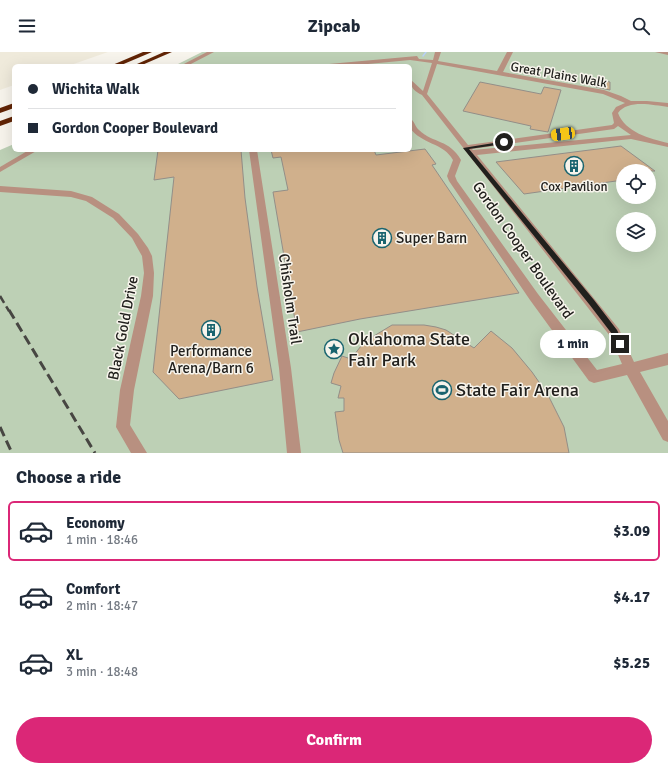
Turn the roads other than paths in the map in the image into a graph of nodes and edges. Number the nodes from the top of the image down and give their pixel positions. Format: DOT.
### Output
graph roads {
  1 [pos="149,52"];
  2 [pos="169,52"];
  3 [pos="211,52"];
  4 [pos="415,52"];
  5 [pos="438,52"];
  6 [pos="510,52"];
  7 [pos="658,52"];
  8 [pos="668,53"];
  9 [pos="412,60"];
  10 [pos="384,62"];
  11 [pos="435,62"];
  12 [pos="118,64"];
  13 [pos="140,64"];
  14 [pos="187,64"];
  15 [pos="371,64"];
  16 [pos="401,64"];
  17 [pos="410,64"];
  18 [pos="499,74"];
  19 [pos="412,83"];
  20 [pos="424,94"];
  21 [pos="630,103"];
  22 [pos="668,105"];
  23 [pos="12,107"];
  24 [pos="0,111"];
  25 [pos="12,119"];
  26 [pos="616,119"];
  27 [pos="0,124"];
  28 [pos="412,124"];
  29 [pos="655,142"];
  30 [pos="668,145"];
  31 [pos="468,150"];
  32 [pos="31,152"];
  33 [pos="253,152"];
  34 [pos="0,170"];
  35 [pos="0,189"];
  36 [pos="668,359"];
  37 [pos="630,367"];
  38 [pos="668,434"];
  39 [pos="140,453"];
  40 [pos="294,453"];
  1 -- 12 [label="highway"];
  2 -- 13 [label="highway"];
  3 -- 14 [label="street"];
  4 -- 9 [label="street"];
  5 -- 11 [label="street"];
  6 -- 18 [label="street"];
  7 -- 8 [label="street"];
  9 -- 10 [label="street, Great Plains Walk"];
  9 -- 11 [label="street, Great Plains Walk"];
  9 -- 17 [label="street"];
  10 -- 15 [label="street"];
  10 -- 16 [label="street"];
  11 -- 18 [label="street, Great Plains Walk"];
  11 -- 20 [label="street"];
  18 -- 21 [label="street, Great Plains Walk"];
  19 -- 20 [label="street, Gordon Cooper Boulevard"];
  20 -- 31 [label="street, Gordon Cooper Boulevard"];
  21 -- 22 [label="street"];
  21 -- 26 [label="street"];
  23 -- 24 [label="highway"];
  25 -- 27 [label="highway"];
  26 -- 29 [label="street"];
  26 -- 31 [label="street"];
  28 -- 37 [label="street, Gordon Cooper Boulevard"];
  29 -- 30 [label="street"];
  29 -- 31 [label="street"];
  31 -- 37 [label="street, Gordon Cooper Boulevard"];
  32 -- 34 [label="street"];
  33 -- 40 [label="street, Chisholm Trail"];
  35 -- 39 [label="street, Black Gold Drive"];
  36 -- 37 [label="street"];
  37 -- 38 [label="street, Gordon Cooper Boulevard"];
}
